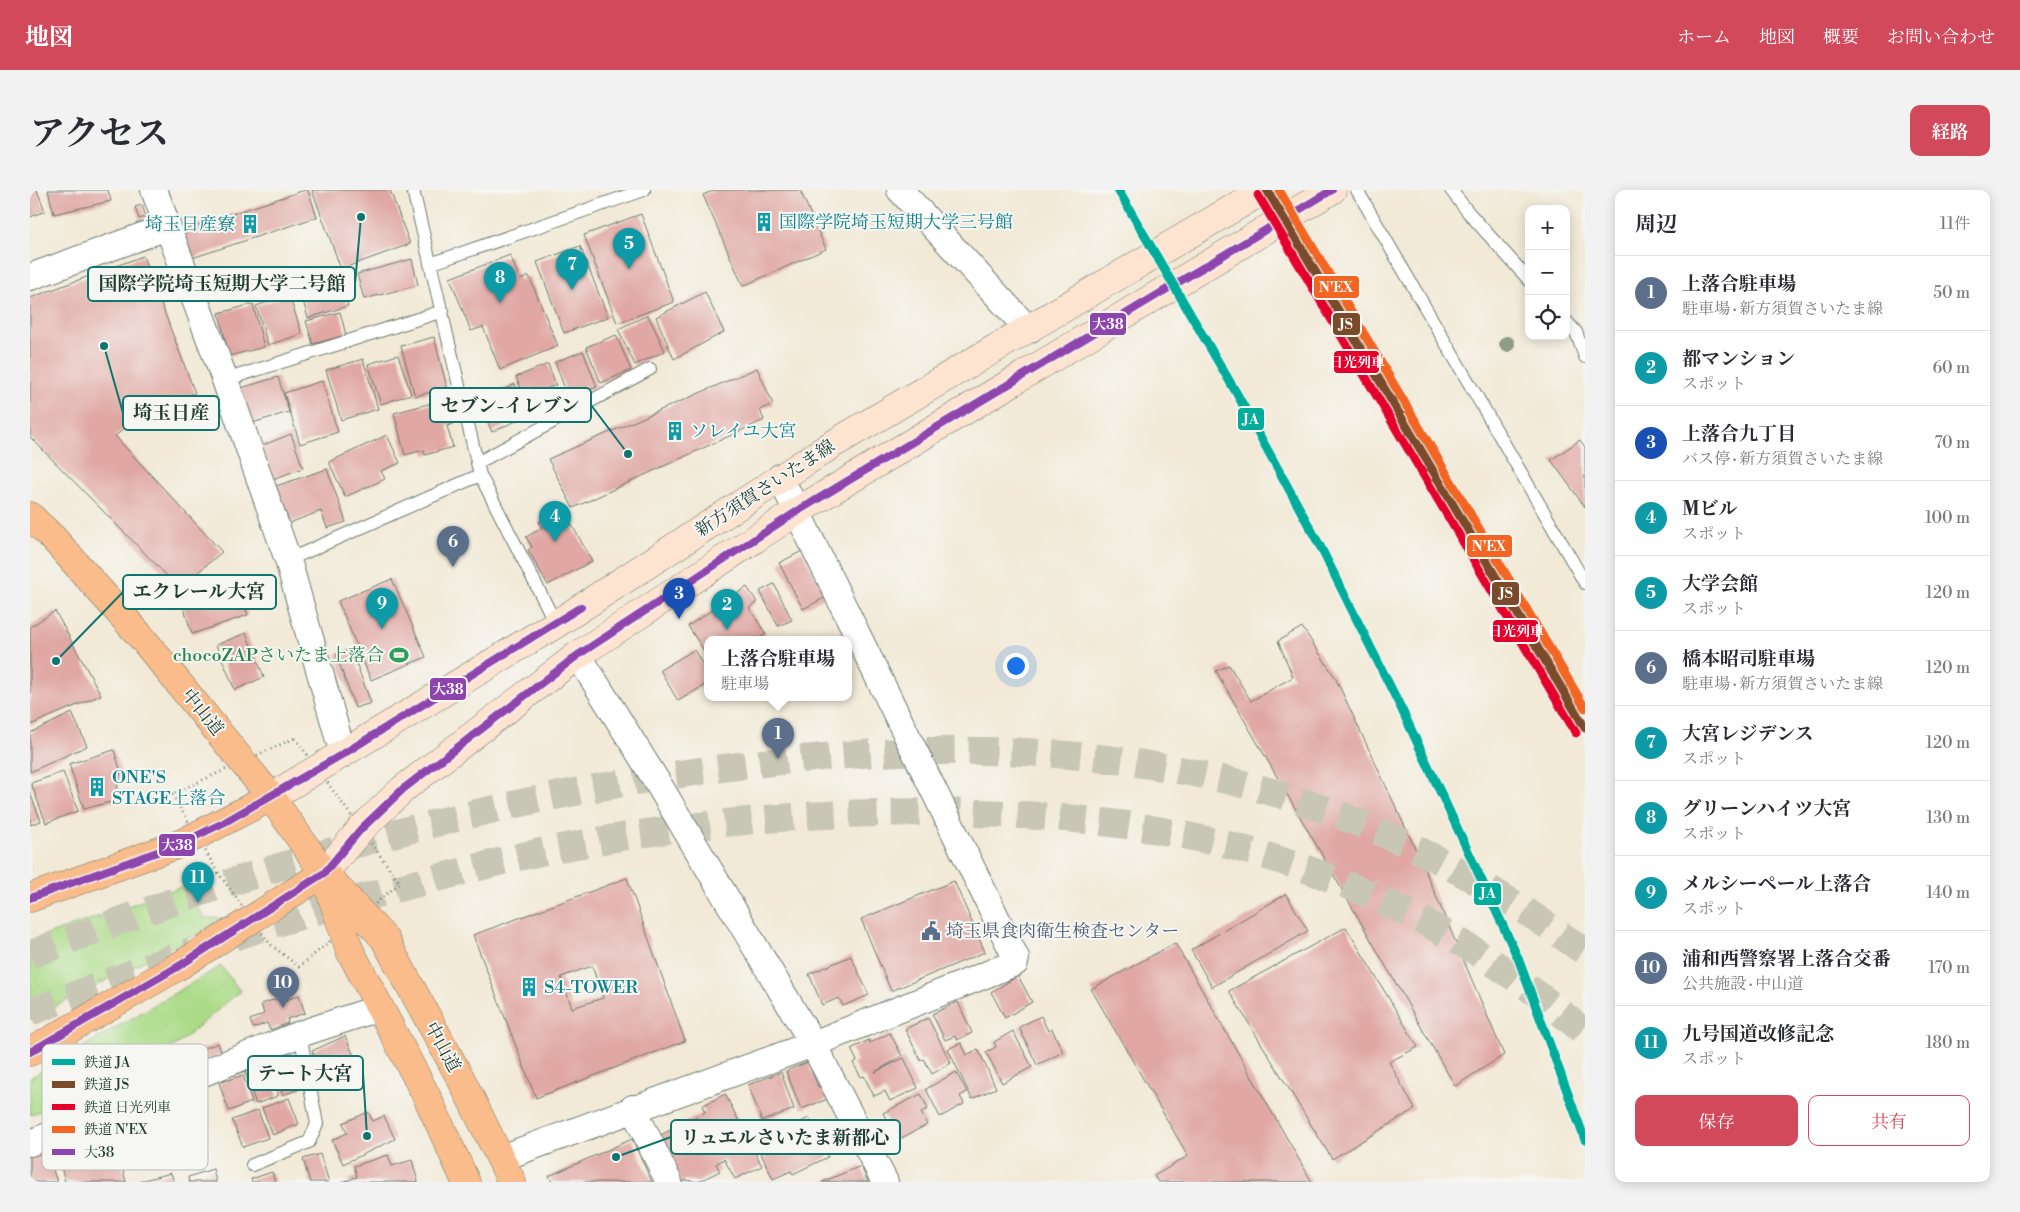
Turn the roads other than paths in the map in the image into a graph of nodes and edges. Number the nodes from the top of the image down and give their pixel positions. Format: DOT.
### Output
graph roads {
  1 [pos="154,190"];
  2 [pos="413,190"];
  3 [pos="644,190"];
  4 [pos="900,190"];
  5 [pos="1264,190"];
  6 [pos="1332,190"];
  7 [pos="1357,190"];
  8 [pos="1451,190"];
  9 [pos="168,227"];
  10 [pos="430,264"];
  11 [pos="1525,276"];
  12 [pos="30,277"];
  13 [pos="443,310"];
  14 [pos="1570,325"];
  15 [pos="1029,330"];
  16 [pos="1580,335"];
  17 [pos="1585,357"];
  18 [pos="650,369"];
  19 [pos="225,380"];
  20 [pos="478,469"];
  21 [pos="780,478"];
  22 [pos="796,512"];
  23 [pos="30,516"];
  24 [pos="288,560"];
  25 [pos="1585,583"];
  26 [pos="556,624"];
  27 [pos="578,655"];
  28 [pos="342,754"];
  29 [pos="271,797"];
  30 [pos="324,873"];
  31 [pos="30,898"];
  32 [pos="379,1008"];
  33 [pos="300,1034"];
  34 [pos="44,1044"];
  35 [pos="813,1044"];
  36 [pos="42,1045"];
  37 [pos="30,1052"];
  38 [pos="208,1071"];
  39 [pos="633,1108"];
  40 [pos="42,1138"];
  41 [pos="30,1143"];
  42 [pos="252,1165"];
  43 [pos="507,1170"];
  44 [pos="466,1182"];
  45 [pos="669,1182"];
  46 [pos="885,1182"];
  1 -- 9 [label="street"];
  2 -- 10 [label="lane"];
  3 -- 10 [label="lane"];
  4 -- 15 [label="street"];
  5 -- 15 [label="main road, 新方須賀さいたま線"];
  6 -- 22 [label="main road, 新方須賀さいたま線"];
  7 -- 25 [label="lane"];
  8 -- 11 [label="lane"];
  9 -- 12 [label="street"];
  9 -- 19 [label="street"];
  10 -- 13 [label="lane"];
  13 -- 19 [label="lane"];
  13 -- 20 [label="lane"];
  14 -- 16 [label="lane"];
  15 -- 21 [label="main road, 新方須賀さいたま線"];
  16 -- 17 [label="lane"];
  18 -- 20 [label="lane"];
  19 -- 24 [label="street"];
  20 -- 24 [label="lane"];
  20 -- 26 [label="lane"];
  21 -- 22 [label="street"];
  21 -- 26 [label="main road, 新方須賀さいたま線"];
  22 -- 27 [label="main road, 新方須賀さいたま線"];
  22 -- 35 [label="street"];
  23 -- 29 [label="main road, 中山道"];
  24 -- 28 [label="street"];
  26 -- 28 [label="main road, 新方須賀さいたま線"];
  27 -- 30 [label="main road, 新方須賀さいたま線"];
  27 -- 35 [label="street"];
  28 -- 29 [label="main road, 新方須賀さいたま線"];
  29 -- 30 [label="main road, 中山道"];
  29 -- 31 [label="main road"];
  30 -- 32 [label="main road, 中山道"];
  30 -- 34 [label="main road"];
  30 -- 43 [label="main road, 中山道"];
  32 -- 33 [label="street"];
  32 -- 44 [label="main road, 中山道"];
  33 -- 38 [label="street"];
  33 -- 42 [label="lane"];
  35 -- 39 [label="street"];
  35 -- 46 [label="street"];
  36 -- 37 [label="main road"];
  39 -- 43 [label="street"];
  39 -- 45 [label="street"];
  40 -- 41 [label="street"];
}
